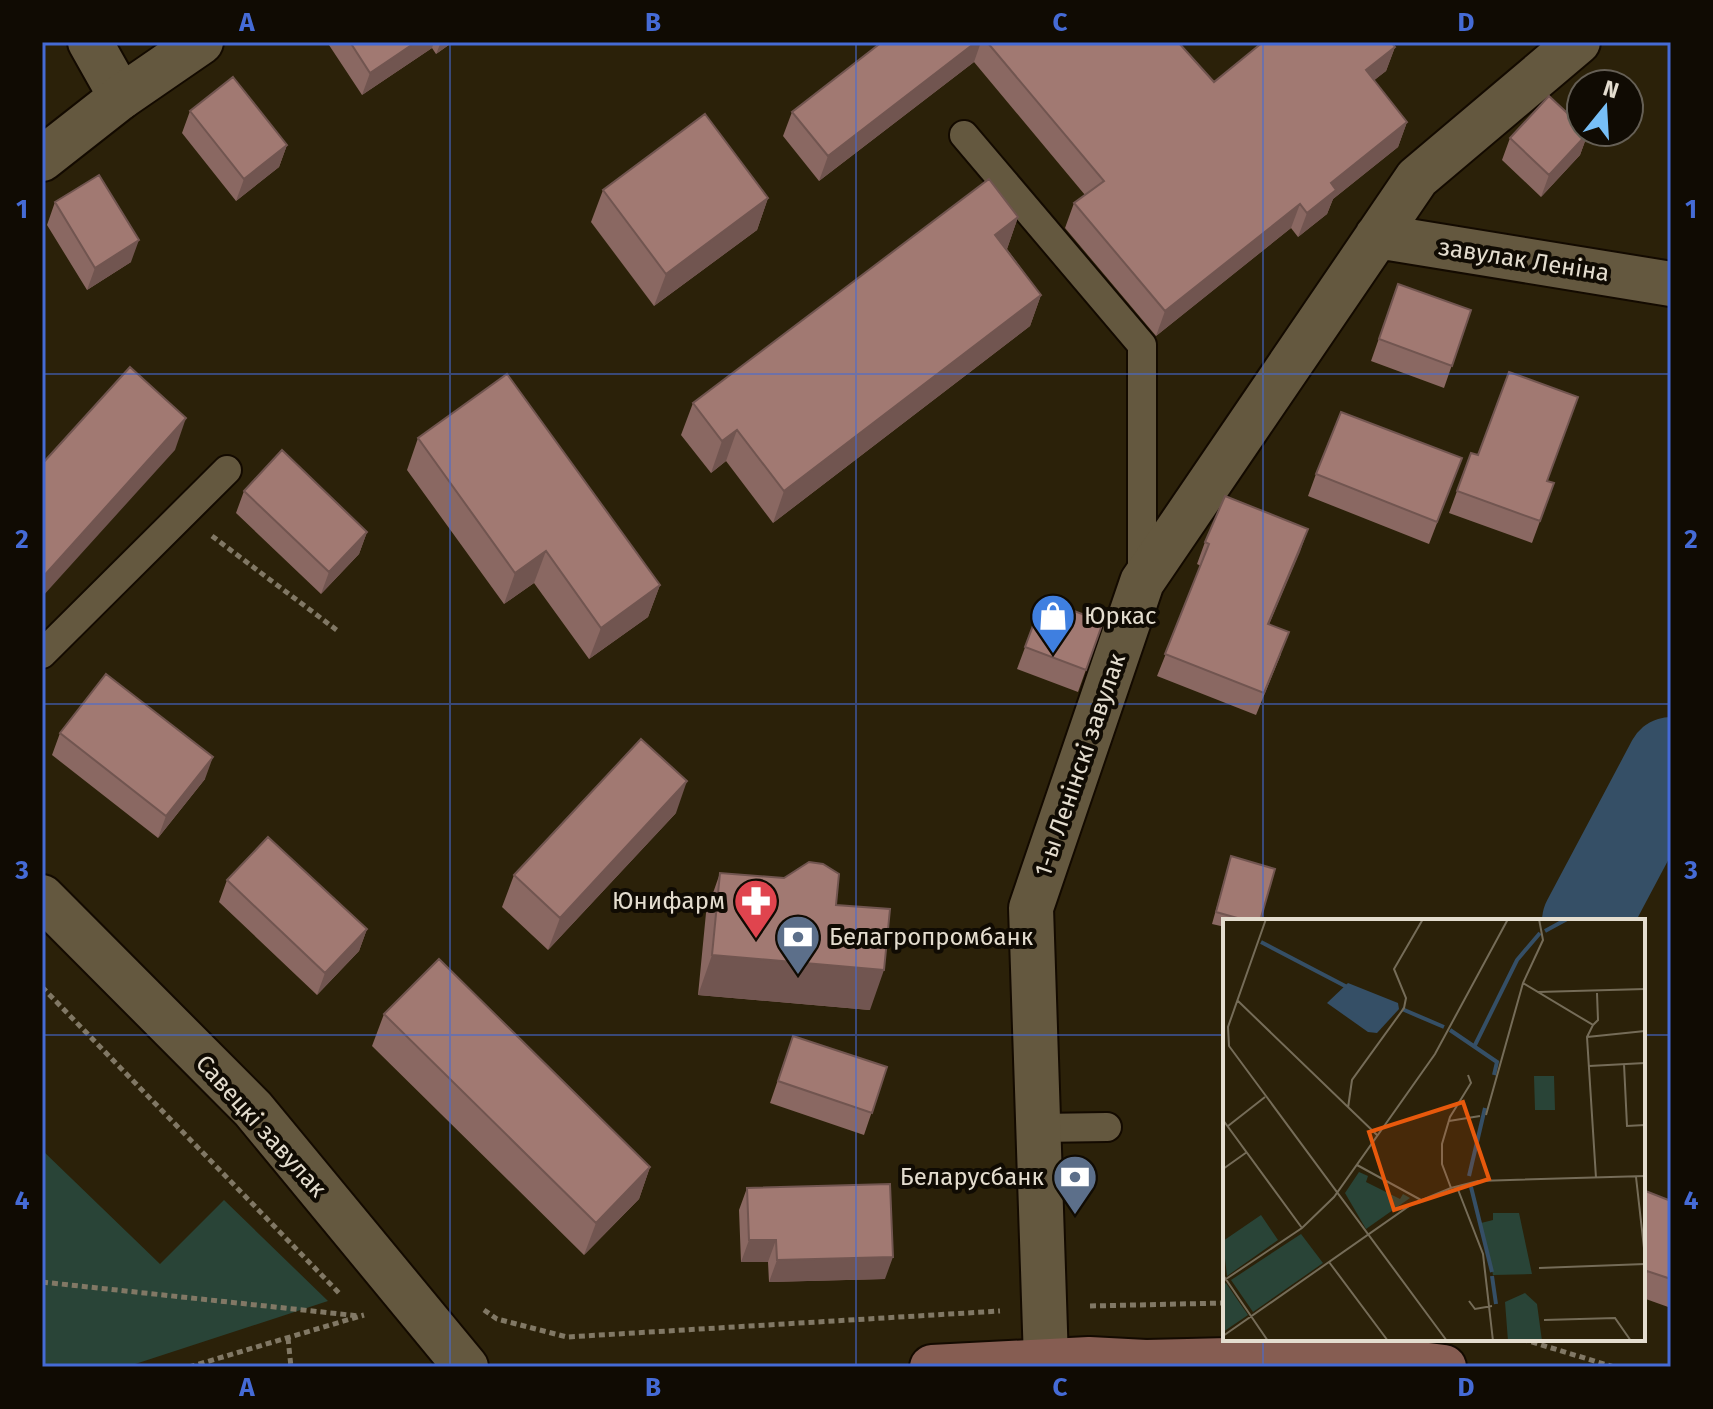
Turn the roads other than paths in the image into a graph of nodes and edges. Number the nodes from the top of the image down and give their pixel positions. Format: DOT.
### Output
graph roads {
  1 [pos="90,42"];
  2 [pos="201,42"];
  3 [pos="1578,42"];
  4 [pos="121,97"];
  5 [pos="964,135"];
  6 [pos="42,159"];
  7 [pos="1377,236"];
  8 [pos="1671,284"];
  9 [pos="227,470"];
  10 [pos="1142,582"];
  11 [pos="42,654"];
  12 [pos="42,897"];
  13 [pos="1107,1127"];
  14 [pos="1039,1128"];
  15 [pos="1046,1360"];
  16 [pos="1146,1365"];
  17 [pos="466,1367"];
  18 [pos="932,1367"];
  19 [pos="1444,1367"];
  1 -- 4 [label="street"];
  2 -- 4 [label="street"];
  3 -- 7 [label="street, 1-ы Ленінскі завулак"];
  4 -- 6 [label="street"];
  5 -- 10 [label="lane"];
  7 -- 8 [label="street, завулак Леніна"];
  7 -- 10 [label="street, 1-ы Ленінскі завулак"];
  9 -- 11 [label="lane"];
  10 -- 14 [label="street, 1-ы Ленінскі завулак"];
  12 -- 17 [label="street, Савецкі завулак"];
  13 -- 14 [label="lane"];
  14 -- 15 [label="street, 1-ы Ленінскі завулак"];
  15 -- 16 [label="main road"];
  15 -- 18 [label="main road"];
  16 -- 19 [label="main road"];
}
